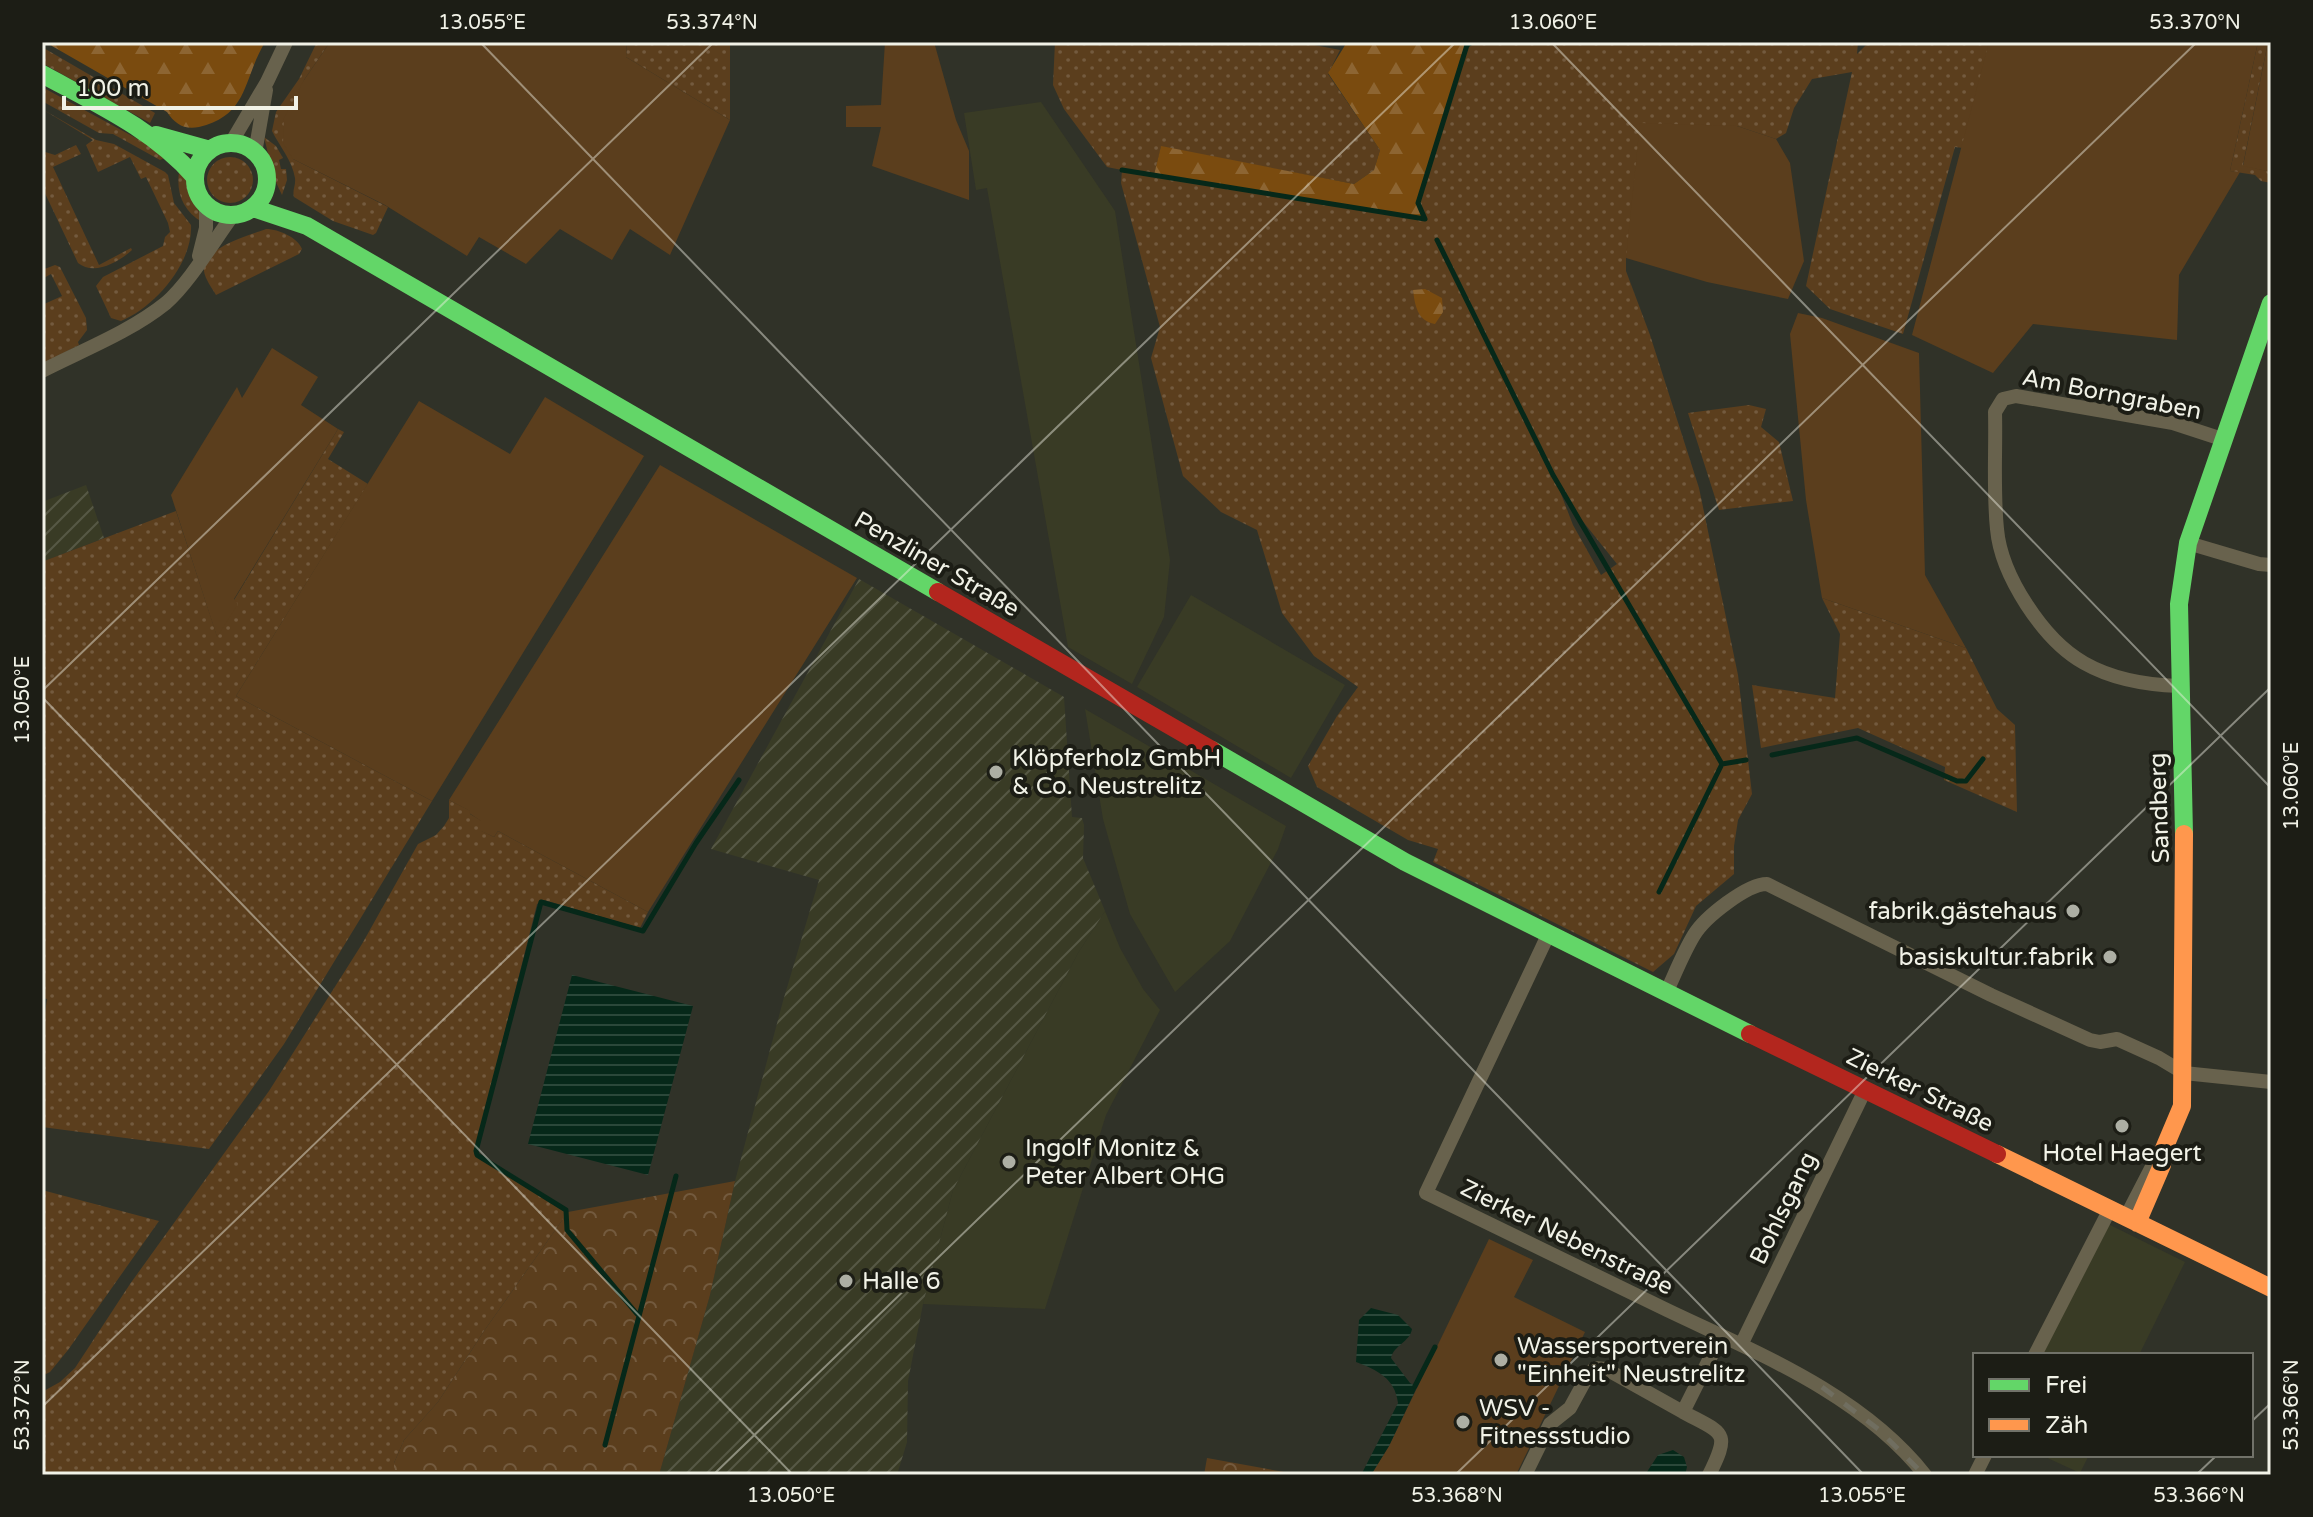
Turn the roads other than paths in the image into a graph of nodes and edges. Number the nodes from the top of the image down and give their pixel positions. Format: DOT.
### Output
graph roads {
  1 [pos="286,42"];
  2 [pos="42,74"];
  3 [pos="267,82"];
  4 [pos="146,133"];
  5 [pos="231,143"];
  6 [pos="210,150"];
  7 [pos="255,153"];
  8 [pos="195,177"];
  9 [pos="267,184"];
  10 [pos="206,206"];
  11 [pos="253,208"];
  12 [pos="233,215"];
  13 [pos="307,226"];
  14 [pos="198,262"];
  15 [pos="2271,303"];
  16 [pos="42,371"];
  17 [pos="2225,440"];
  18 [pos="2188,543"];
  19 [pos="2271,565"];
  20 [pos="2179,686"];
  21 [pos="1548,935"];
  22 [pos="1666,993"];
  23 [pos="2184,1073"];
  24 [pos="2271,1082"];
  25 [pos="1865,1090"];
  26 [pos="2124,1216"];
  27 [pos="2271,1288"];
  28 [pos="1721,1336"];
  29 [pos="1741,1345"];
  30 [pos="2036,1353"];
  31 [pos="1683,1412"];
  32 [pos="1984,1457"];
  33 [pos="1525,1475"];
  34 [pos="1709,1475"];
  35 [pos="1925,1475"];
  36 [pos="1975,1475"];
  1 -- 3 [label="street"];
  2 -- 4 [label="main road"];
  3 -- 5 [label="street"];
  3 -- 7 [label="street"];
  4 -- 6 [label="main road"];
  4 -- 8 [label="main road"];
  5 -- 6 [label="main road"];
  5 -- 7 [label="main road"];
  6 -- 8 [label="main road"];
  7 -- 9 [label="main road"];
  8 -- 10 [label="main road"];
  9 -- 11 [label="main road"];
  9 -- 13 [label="main road, Penzliner Straße"];
  10 -- 12 [label="main road"];
  10 -- 14 [label="street"];
  11 -- 12 [label="main road"];
  11 -- 13 [label="main road, Penzliner Straße"];
  12 -- 14 [label="street"];
  13 -- 21 [label="main road, Penzliner Straße"];
  14 -- 16 [label="street"];
  15 -- 17 [label="main road, Sandberg"];
  17 -- 18 [label="main road, Sandberg"];
  17 -- 20 [label="street, Am Borngraben"];
  18 -- 19 [label="street"];
  18 -- 20 [label="main road, Sandberg"];
  20 -- 23 [label="main road, Sandberg"];
  21 -- 22 [label="main road, Zierker Straße"];
  21 -- 28 [label="street, Zierker Nebenstraße"];
  22 -- 23 [label="street"];
  22 -- 25 [label="main road, Zierker Straße"];
  23 -- 24 [label="street"];
  23 -- 26 [label="main road, Sandberg"];
  25 -- 26 [label="main road, Zierker Straße"];
  25 -- 29 [label="street, Bohlsgang"];
  26 -- 27 [label="main road, Zierker Straße"];
  26 -- 30 [label="street"];
  28 -- 29 [label="street, Zierker Nebenstraße"];
  28 -- 31 [label="street"];
  29 -- 35 [label="street, Zierker Nebenstraße"];
  31 -- 33 [label="street"];
  31 -- 34 [label="street"];
  32 -- 36 [label="street"];
}
